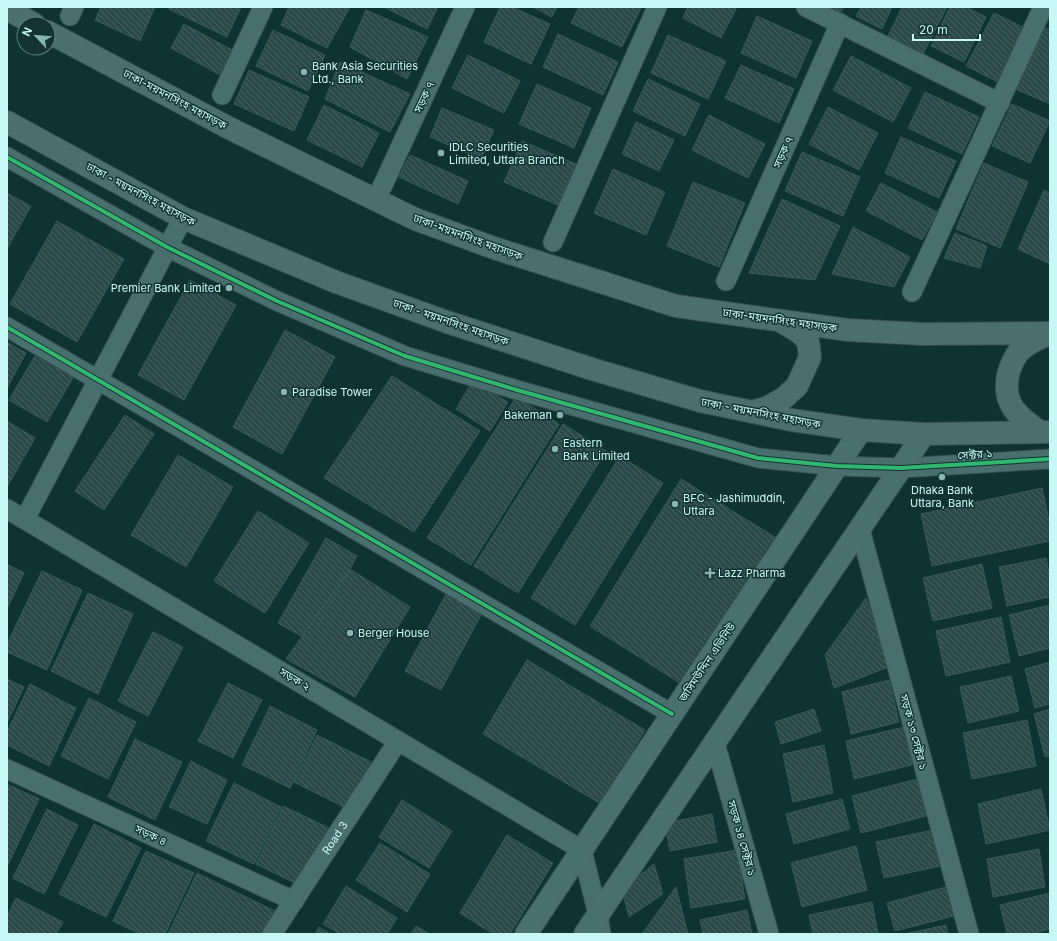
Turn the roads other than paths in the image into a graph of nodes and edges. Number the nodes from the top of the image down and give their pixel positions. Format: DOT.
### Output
graph roads {
  1 [pos="263,7"];
  2 [pos="465,7"];
  3 [pos="656,7"];
  4 [pos="806,7"];
  5 [pos="1043,7"];
  6 [pos="7,9"];
  7 [pos="20,16"];
  8 [pos="840,23"];
  9 [pos="56,36"];
  10 [pos="222,95"];
  11 [pos="1000,103"];
  12 [pos="7,122"];
  13 [pos="7,158"];
  14 [pos="382,187"];
  15 [pos="183,218"];
  16 [pos="554,242"];
  17 [pos="167,247"];
  18 [pos="726,281"];
  19 [pos="912,292"];
  20 [pos="780,321"];
  21 [pos="7,327"];
  22 [pos="1050,333"];
  23 [pos="98,380"];
  24 [pos="752,412"];
  25 [pos="861,430"];
  26 [pos="1045,432"];
  27 [pos="924,434"];
  28 [pos="1050,460"];
  29 [pos="837,466"];
  30 [pos="901,468"];
  31 [pos="7,509"];
  32 [pos="25,519"];
  33 [pos="860,529"];
  34 [pos="672,714"];
  35 [pos="398,741"];
  36 [pos="715,743"];
  37 [pos="7,769"];
  38 [pos="582,850"];
  39 [pos="294,901"];
  40 [pos="599,925"];
  41 [pos="272,934"];
  42 [pos="526,934"];
  43 [pos="585,934"];
  44 [pos="769,934"];
  45 [pos="969,934"];
  1 -- 10 [label="street"];
  2 -- 14 [label="street, সড়ক ৭"];
  3 -- 16 [label="street"];
  4 -- 8 [label="street"];
  5 -- 11 [label="street"];
  6 -- 7 [label="highway"];
  8 -- 11 [label="street"];
  8 -- 18 [label="street, সড়ক ৭"];
  9 -- 20 [label="highway, ঢাকা-ময়মনসিংহ মহাসড়ক"];
  11 -- 19 [label="street"];
  12 -- 15 [label="highway, ঢাকা - ময়মনসিংহ মহাসড়ক"];
  13 -- 17 [label="street, সেক্টর ১"];
  15 -- 17 [label="street"];
  15 -- 24 [label="highway, ঢাকা - ময়মনসিংহ মহাসড়ক"];
  17 -- 23 [label="street"];
  17 -- 29 [label="street, সেক্টর ১"];
  20 -- 22 [label="highway, ঢাকা-ময়মনসিংহ মহাসড়ক"];
  20 -- 24 [label="highway"];
  21 -- 23 [label="street"];
  22 -- 26 [label="highway"];
  23 -- 32 [label="street"];
  23 -- 34 [label="street"];
  24 -- 25 [label="highway, ঢাকা - ময়মনসিংহ মহাসড়ক"];
  25 -- 27 [label="highway, ঢাকা - ময়মনসিংহ মহাসড়ক"];
  25 -- 29 [label="street, জসিমউদ্দিন এভিনিউ"];
  26 -- 27 [label="highway, ঢাকা - ময়মনসিংহ মহাসড়ক"];
  27 -- 30 [label="street"];
  28 -- 30 [label="street, সেক্টর ১"];
  29 -- 30 [label="street, সেক্টর ১"];
  29 -- 34 [label="street, জসিমউদ্দিন এভিনিউ"];
  30 -- 33 [label="street"];
  31 -- 32 [label="street, সড়ক ২"];
  32 -- 35 [label="street, সড়ক ২"];
  33 -- 36 [label="street"];
  33 -- 45 [label="street, সড়ক ১৩ সেক্টর ১"];
  34 -- 38 [label="street, জসিমউদ্দিন এভিনিউ"];
  35 -- 38 [label="street, সড়ক ২"];
  35 -- 39 [label="street, Road 3"];
  36 -- 40 [label="street"];
  36 -- 44 [label="street, সড়ক ১৪ সেক্টর ১"];
  37 -- 39 [label="street, সড়ক ৪"];
  38 -- 40 [label="street"];
  38 -- 42 [label="street, জসিমউদ্দিন এভিনিউ"];
  39 -- 41 [label="street, Road 3"];
  40 -- 43 [label="street"];
}
